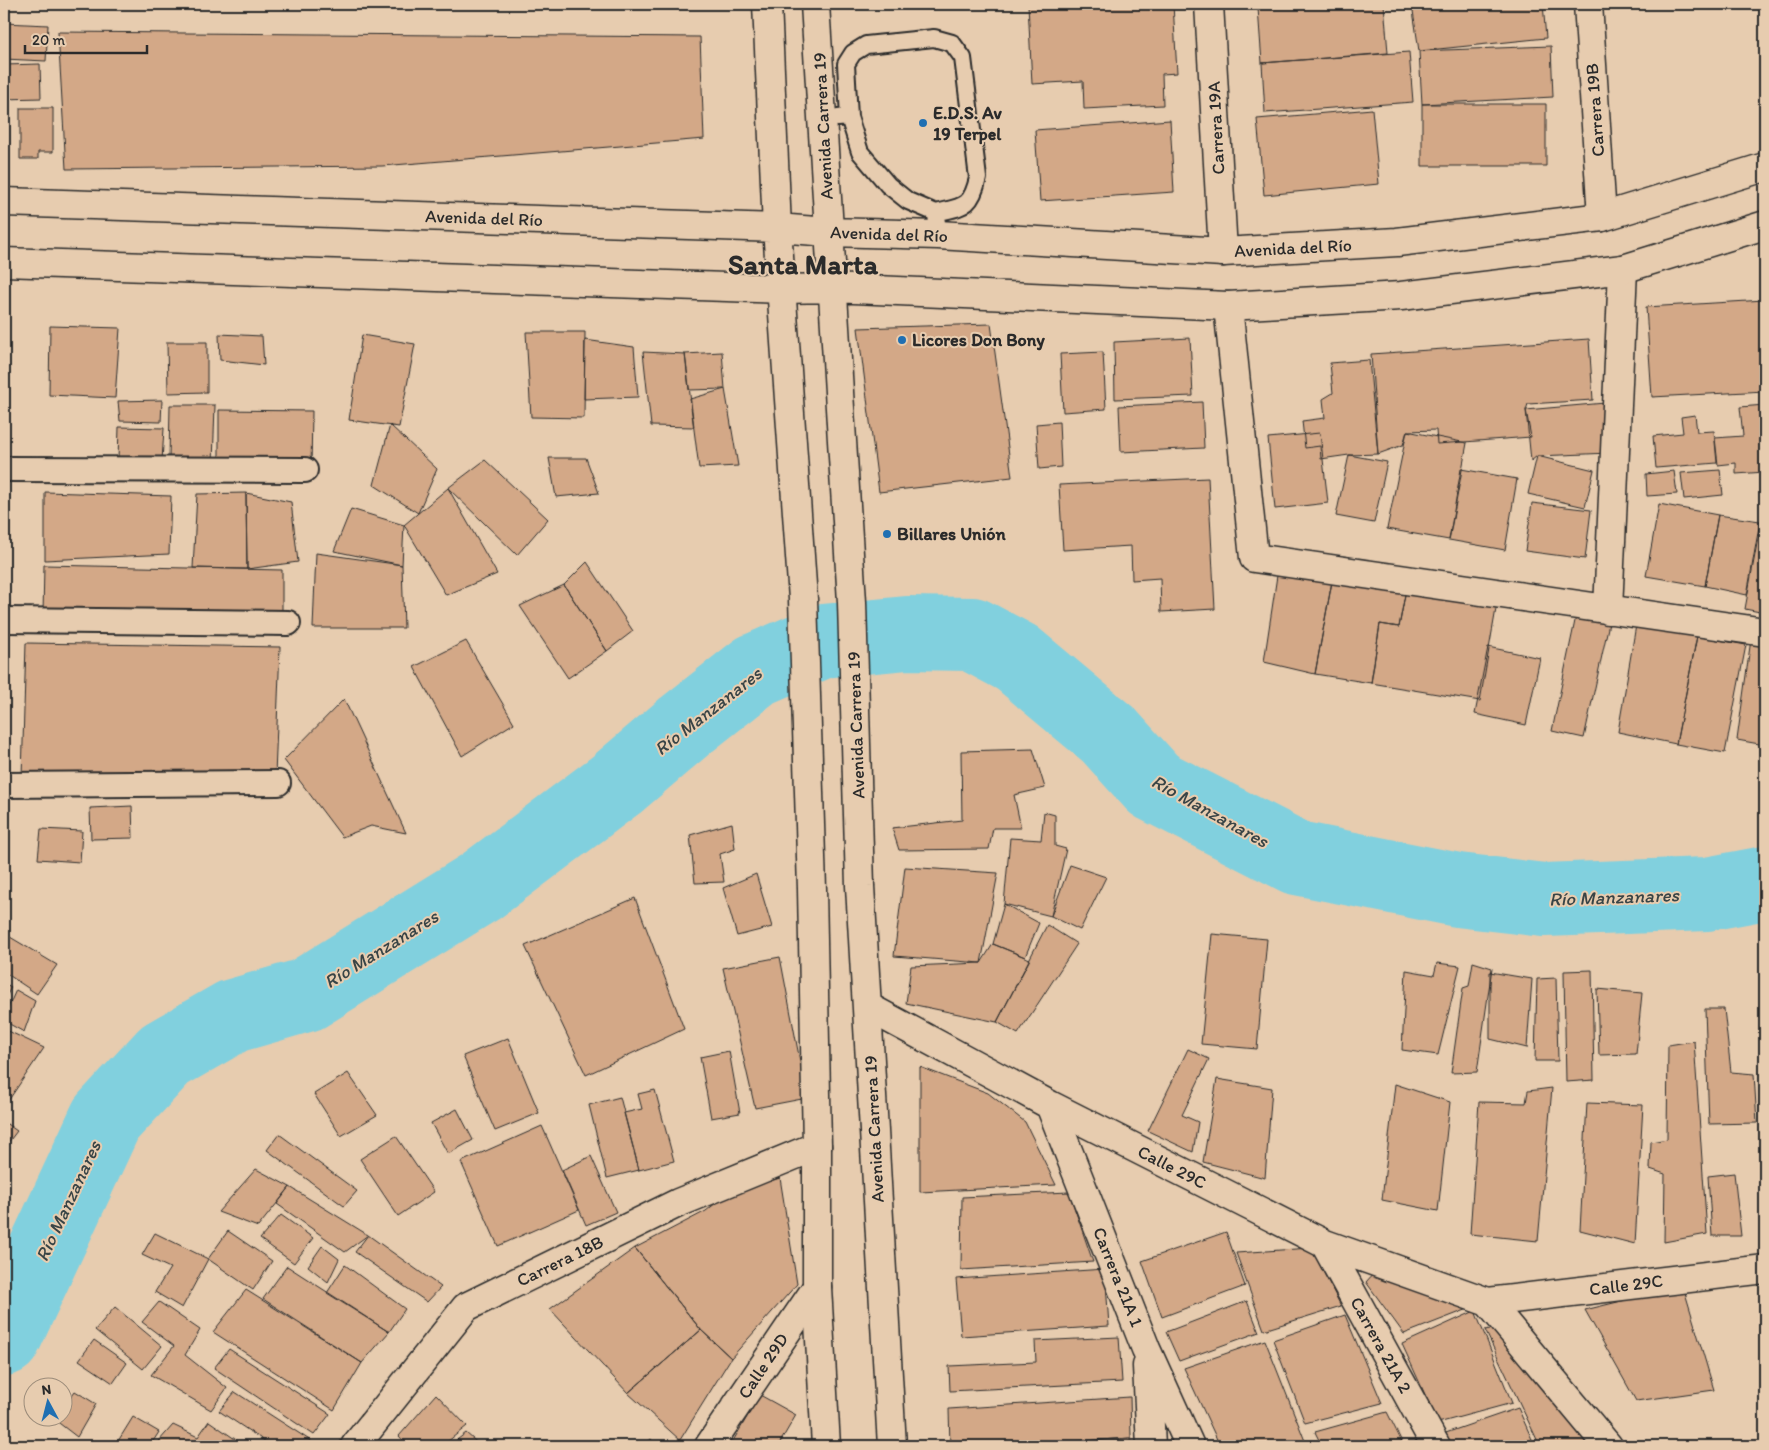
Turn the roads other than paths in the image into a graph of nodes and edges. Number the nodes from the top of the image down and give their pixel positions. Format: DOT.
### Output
graph roads {
  1 [pos="767,4"];
  2 [pos="815,4"];
  3 [pos="1209,4"];
  4 [pos="1588,4"];
  5 [pos="836,118"];
  6 [pos="1765,167"];
  7 [pos="4,202"];
  8 [pos="1602,217"];
  9 [pos="937,224"];
  10 [pos="1765,225"];
  11 [pos="777,228"];
  12 [pos="829,232"];
  13 [pos="1223,252"];
  14 [pos="4,262"];
  15 [pos="1622,269"];
  16 [pos="783,288"];
  17 [pos="832,288"];
  18 [pos="1228,306"];
  19 [pos="4,469"];
  20 [pos="305,470"];
  21 [pos="1608,610"];
  22 [pos="4,620"];
  23 [pos="288,623"];
  24 [pos="1765,632"];
  25 [pos="278,782"];
  26 [pos="4,785"];
  27 [pos="868,1007"];
  28 [pos="1050,1106"];
  29 [pos="817,1146"];
  30 [pos="1325,1244"];
  31 [pos="1765,1269"];
  32 [pos="817,1287"];
  33 [pos="1488,1302"];
  34 [pos="1146,1349"];
  35 [pos="355,1446"];
  36 [pos="709,1446"];
  37 [pos="826,1446"];
  38 [pos="892,1446"];
  39 [pos="1151,1446"];
  40 [pos="1190,1446"];
  41 [pos="1436,1446"];
  42 [pos="1608,1446"];
  1 -- 11 [label="main road"];
  2 -- 5 [label="main road, Avenida Carrera 19"];
  3 -- 13 [label="main road, Carrera 19A"];
  4 -- 8 [label="main road, Carrera 19B"];
  5 -- 9 [label="lane"];
  5 -- 9 [label="lane"];
  5 -- 12 [label="main road, Avenida Carrera 19"];
  6 -- 8 [label="main road, Avenida del Río"];
  7 -- 11 [label="main road, Avenida del Río"];
  8 -- 13 [label="main road, Avenida del Río"];
  9 -- 12 [label="main road, Avenida del Río"];
  9 -- 13 [label="main road, Avenida del Río"];
  10 -- 15 [label="main road"];
  11 -- 12 [label="main road, Avenida del Río"];
  11 -- 16 [label="main road"];
  12 -- 17 [label="main road, Avenida Carrera 19"];
  14 -- 16 [label="main road"];
  15 -- 18 [label="main road"];
  15 -- 21 [label="main road"];
  16 -- 17 [label="main road"];
  16 -- 29 [label="main road"];
  17 -- 18 [label="main road"];
  17 -- 27 [label="main road, Avenida Carrera 19"];
  18 -- 21 [label="main road"];
  19 -- 20 [label="street"];
  21 -- 24 [label="main road"];
  22 -- 23 [label="street"];
  25 -- 26 [label="street"];
  27 -- 28 [label="main road, Calle 29C"];
  27 -- 38 [label="main road, Avenida Carrera 19"];
  28 -- 30 [label="main road, Calle 29C"];
  28 -- 34 [label="main road, Carrera 21A 1"];
  29 -- 32 [label="main road"];
  29 -- 35 [label="main road, Carrera 18B"];
  30 -- 33 [label="main road, Calle 29C"];
  30 -- 41 [label="main road, Carrera 21A 2"];
  31 -- 33 [label="main road, Calle 29C"];
  32 -- 36 [label="main road, Calle 29D"];
  32 -- 37 [label="main road"];
  33 -- 42 [label="main road"];
  34 -- 39 [label="main road"];
  34 -- 40 [label="main road, Carrera 21A 1"];
}
